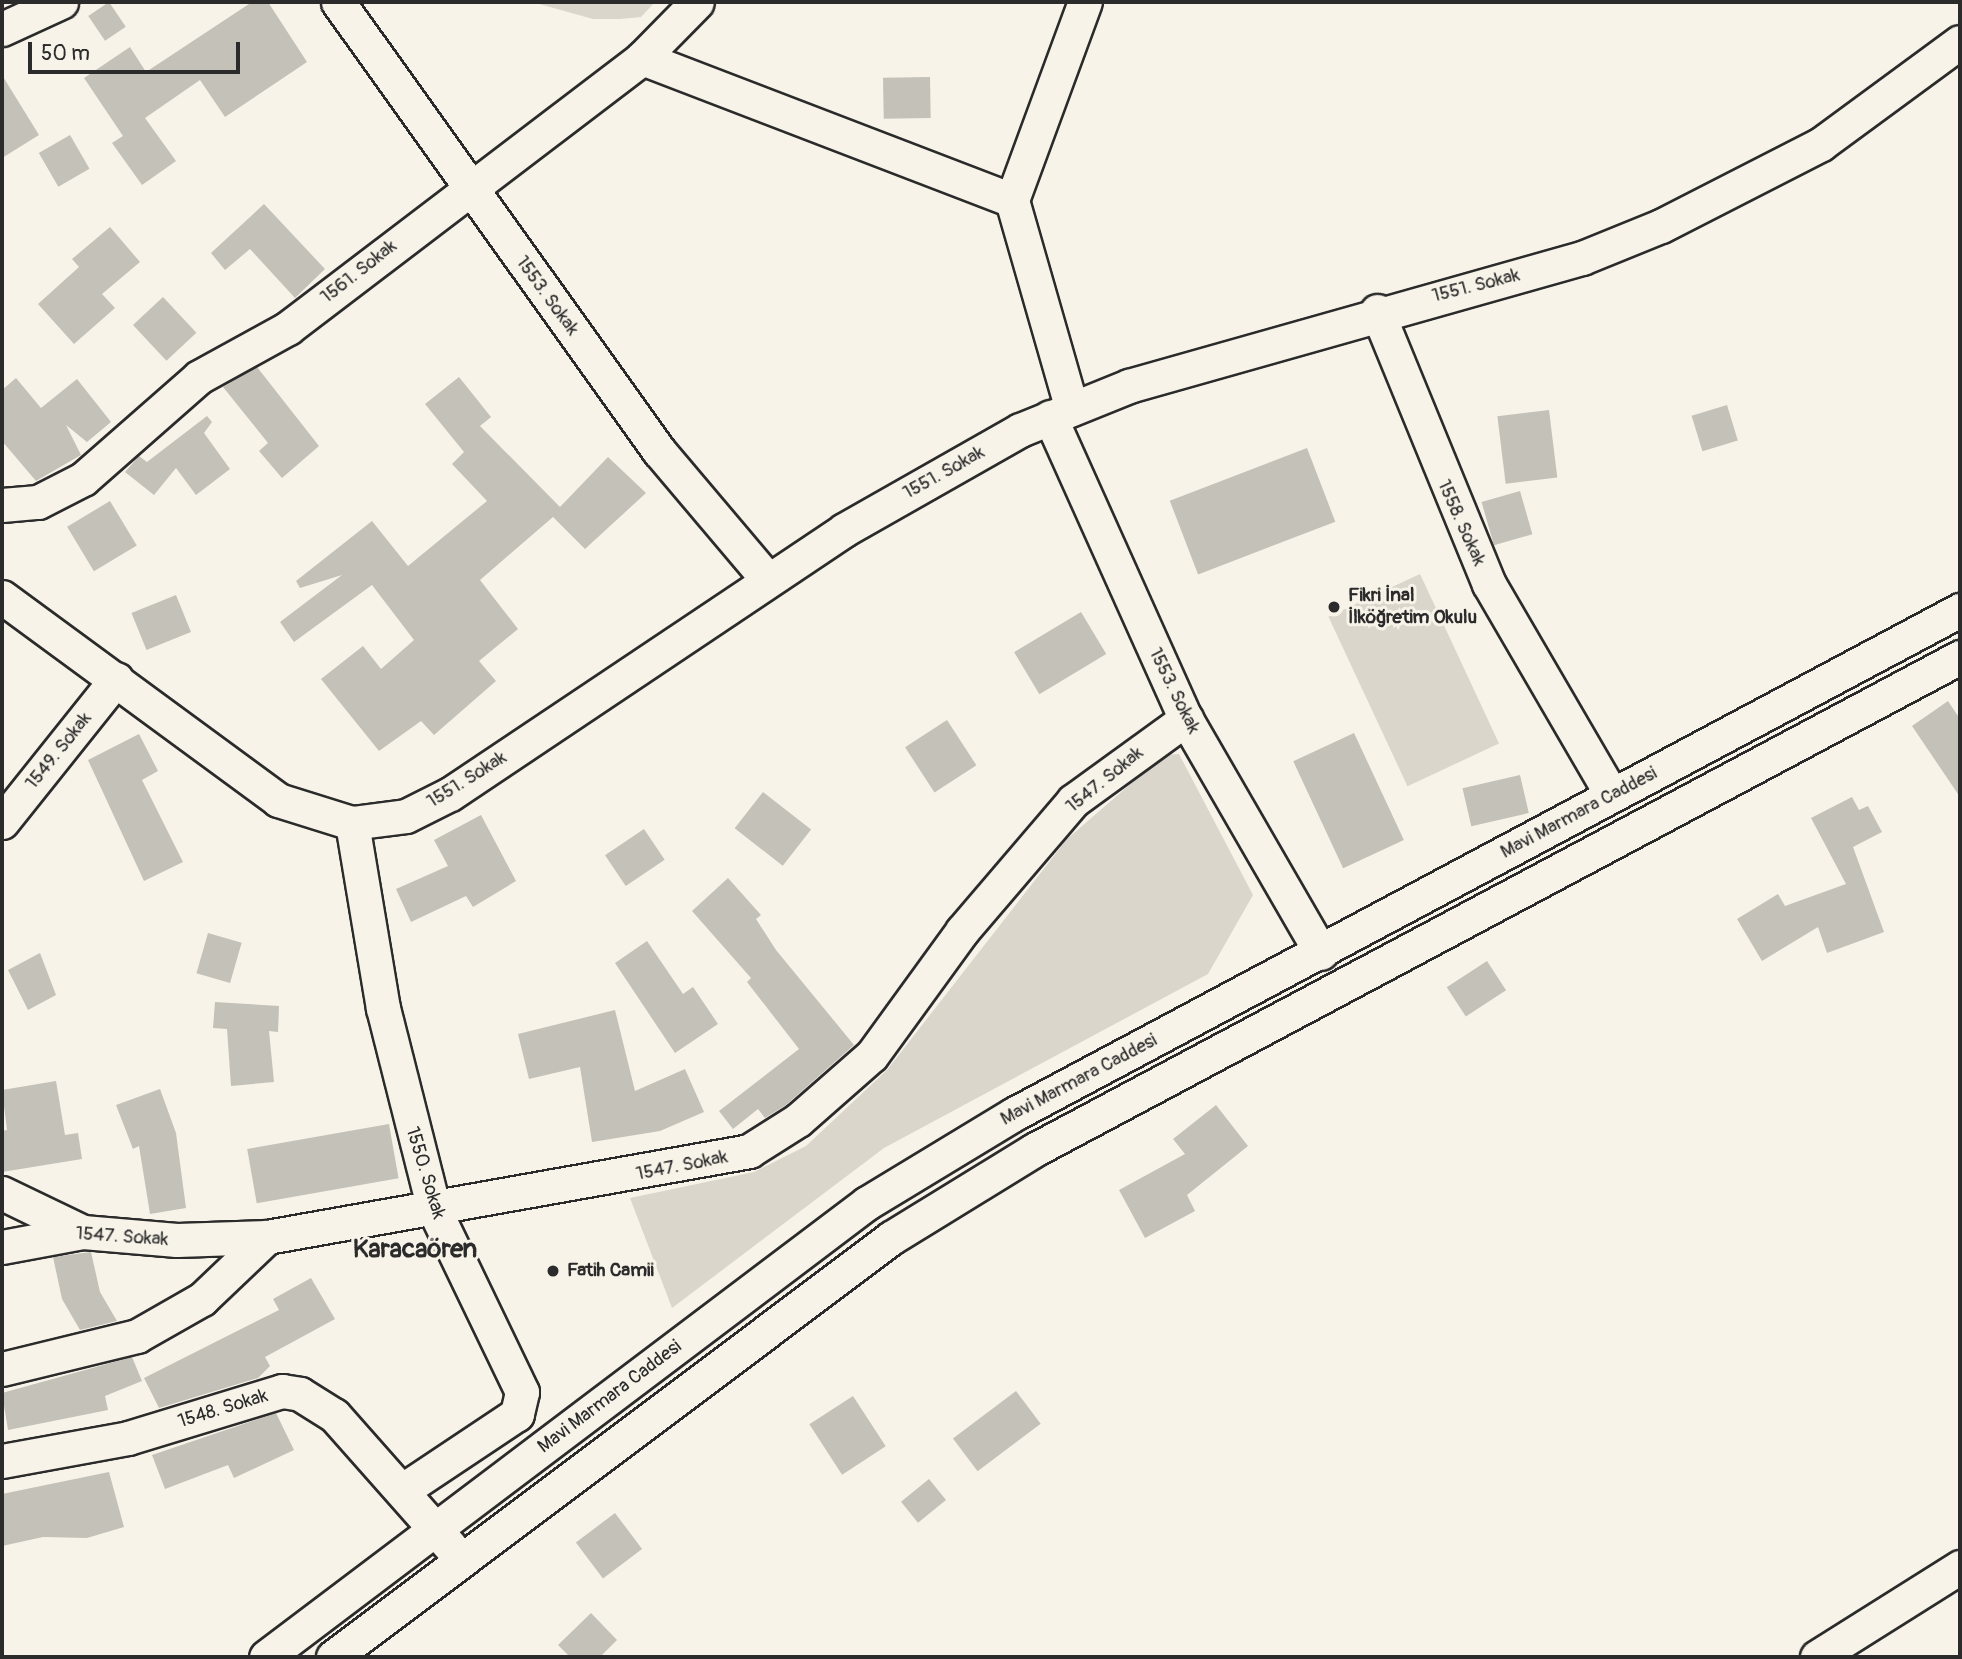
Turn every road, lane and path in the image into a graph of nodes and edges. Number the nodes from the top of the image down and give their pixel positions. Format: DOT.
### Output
graph roads {
  1 [pos="61,2"];
  2 [pos="338,2"];
  3 [pos="697,2"];
  4 [pos="1085,2"];
  5 [pos="2,29"];
  6 [pos="1960,42"];
  7 [pos="642,58"];
  8 [pos="468,186"];
  9 [pos="1012,200"];
  10 [pos="1377,311"];
  11 [pos="1060,412"];
  12 [pos="2,505"];
  13 [pos="768,580"];
  14 [pos="2,597"];
  15 [pos="1960,610"];
  16 [pos="1960,657"];
  17 [pos="116,679"];
  18 [pos="1185,719"];
  19 [pos="1612,795"];
  20 [pos="2,822"];
  21 [pos="352,823"];
  22 [pos="1321,953"];
  23 [pos="2,1193"];
  24 [pos="434,1209"];
  25 [pos="83,1232"];
  26 [pos="267,1237"];
  27 [pos="2,1247"];
  28 [pos="2,1369"];
  29 [pos="2,1461"];
  30 [pos="403,1490"];
  31 [pos="435,1529"];
  32 [pos="462,1559"];
  33 [pos="1960,1567"];
  34 [pos="267,1657"];
  35 [pos="333,1657"];
  36 [pos="1817,1657"];
  1 -- 5 [label="street"];
  2 -- 8 [label="street, 1553. Sokak"];
  3 -- 7 [label="street, 1561. Sokak"];
  4 -- 9 [label="street"];
  6 -- 10 [label="street, 1551. Sokak"];
  7 -- 8 [label="street, 1561. Sokak"];
  7 -- 9 [label="street"];
  8 -- 12 [label="street, 1561. Sokak"];
  8 -- 13 [label="street, 1553. Sokak"];
  9 -- 11 [label="street, 1553. Sokak"];
  10 -- 11 [label="street, 1551. Sokak"];
  10 -- 19 [label="street, 1558. Sokak"];
  11 -- 13 [label="street, 1551. Sokak"];
  11 -- 18 [label="street, 1553. Sokak"];
  13 -- 21 [label="street, 1551. Sokak"];
  14 -- 17 [label="street, 1551. Sokak"];
  15 -- 19 [label="street, Mavi Marmara Caddesi"];
  16 -- 32 [label="street"];
  17 -- 20 [label="street, 1549. Sokak"];
  17 -- 21 [label="street, 1551. Sokak"];
  18 -- 22 [label="street, 1553. Sokak"];
  18 -- 24 [label="street, 1547. Sokak"];
  19 -- 22 [label="street, Mavi Marmara Caddesi"];
  21 -- 24 [label="street, 1550. Sokak"];
  22 -- 31 [label="street, Mavi Marmara Caddesi"];
  23 -- 25 [label="street"];
  24 -- 26 [label="street, 1547. Sokak"];
  24 -- 30 [label="street, 1550. Sokak"];
  25 -- 26 [label="street, 1547. Sokak"];
  25 -- 27 [label="street, 1547. Sokak"];
  26 -- 28 [label="street"];
  29 -- 30 [label="street, 1548. Sokak"];
  30 -- 31 [label="street, 1548. Sokak"];
  31 -- 32 [label="street, 1548. Sokak"];
  31 -- 34 [label="street, Mavi Marmara Caddesi"];
  32 -- 35 [label="street"];
  33 -- 36 [label="street"];
}
